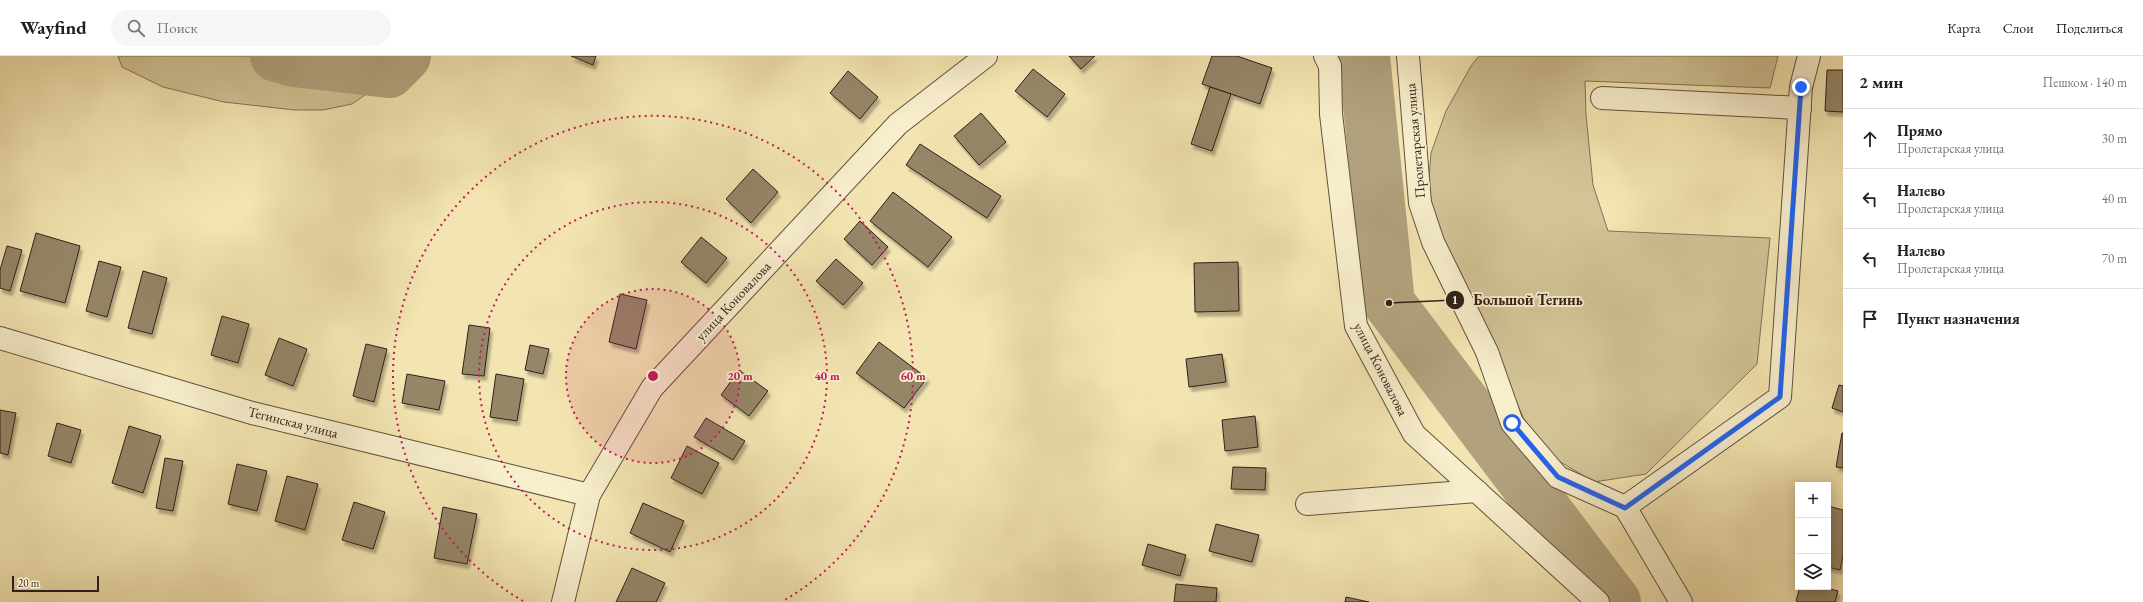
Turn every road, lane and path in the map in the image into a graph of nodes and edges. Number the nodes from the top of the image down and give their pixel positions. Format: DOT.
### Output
graph roads {
  1 [pos="986,56"];
  2 [pos="1325,56"];
  3 [pos="1408,56"];
  4 [pos="1809,56"];
  5 [pos="1602,98"];
  6 [pos="1800,108"];
  7 [pos="0,338"];
  8 [pos="1477,491"];
  9 [pos="589,495"];
  10 [pos="1306,504"];
  11 [pos="1625,508"];
  12 [pos="563,602"];
  13 [pos="1598,602"];
  14 [pos="1681,602"];
  1 -- 9 [label="street, улица Коновалова"];
  2 -- 8 [label="street, улица Коновалова"];
  3 -- 11 [label="street, Пролетарская улица"];
  4 -- 6 [label="street"];
  5 -- 6 [label="street"];
  6 -- 11 [label="street"];
  7 -- 9 [label="street, Тегинская улица"];
  8 -- 10 [label="street"];
  8 -- 13 [label="street, улица Коновалова"];
  9 -- 12 [label="street, улица Коновалова"];
  11 -- 14 [label="street"];
}
